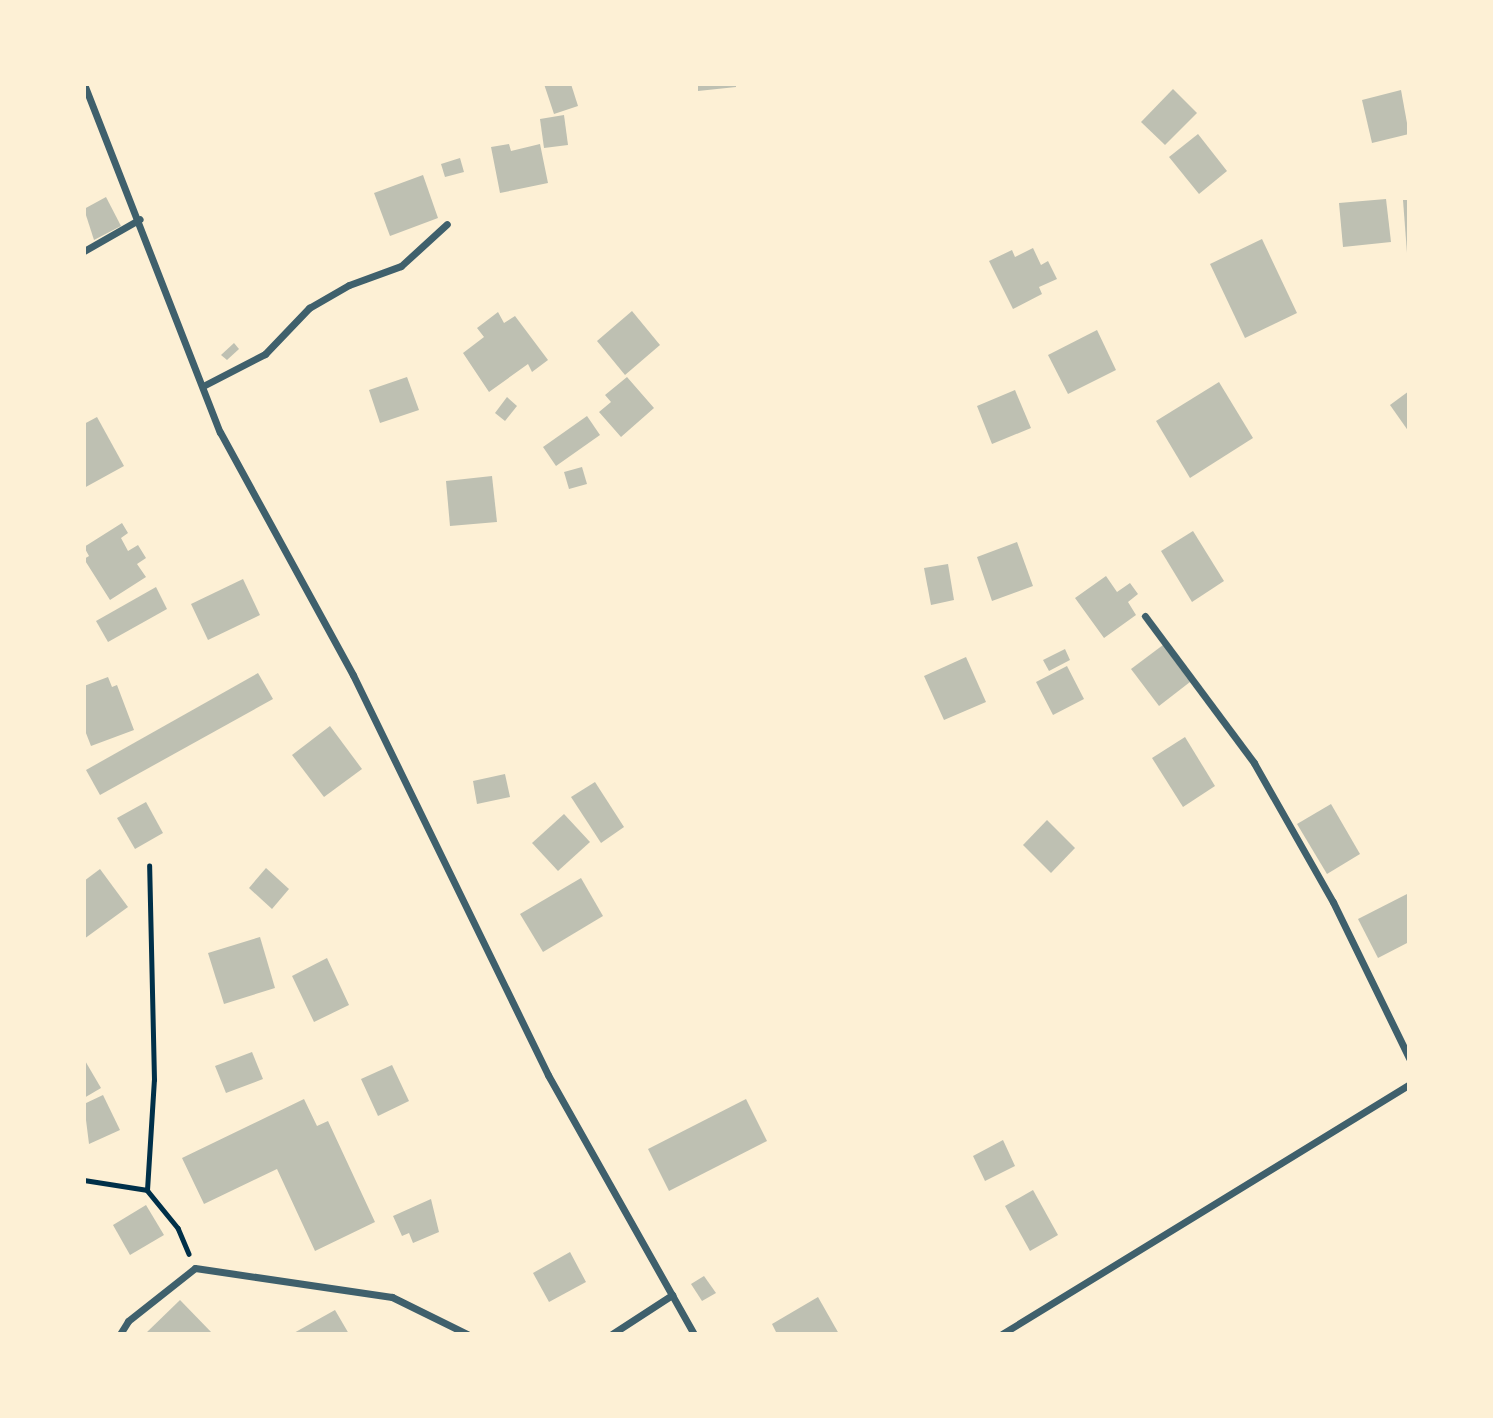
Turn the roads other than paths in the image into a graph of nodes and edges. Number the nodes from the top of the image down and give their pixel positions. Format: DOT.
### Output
graph roads {
  1 [pos="84,84"];
  2 [pos="139,219"];
  3 [pos="447,224"];
  4 [pos="84,251"];
  5 [pos="203,386"];
  6 [pos="1145,616"];
  7 [pos="1409,1058"];
  8 [pos="1409,1085"];
  9 [pos="672,1295"];
  10 [pos="120,1334"];
  11 [pos="467,1334"];
  12 [pos="612,1334"];
  13 [pos="694,1334"];
  14 [pos="1002,1334"];
  1 -- 2 [label="street"];
  2 -- 4 [label="street"];
  2 -- 5 [label="street"];
  3 -- 5 [label="street"];
  5 -- 9 [label="street"];
  6 -- 7 [label="street"];
  8 -- 14 [label="street"];
  9 -- 12 [label="street"];
  9 -- 13 [label="street"];
  10 -- 11 [label="street"];
}
